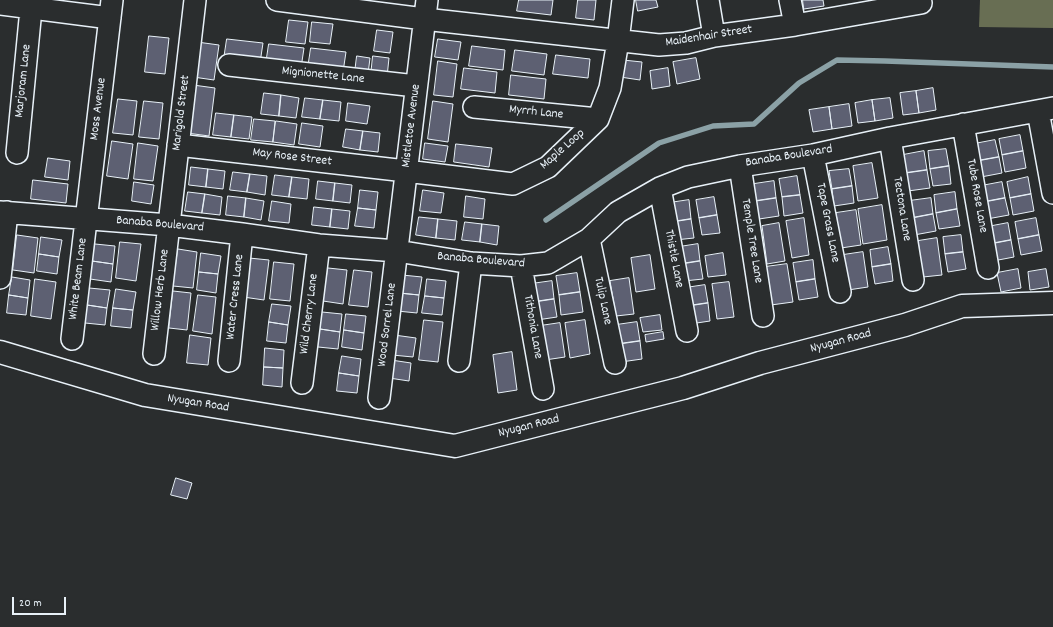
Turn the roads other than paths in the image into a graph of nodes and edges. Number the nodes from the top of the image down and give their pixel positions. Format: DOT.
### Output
graph roads {
  1 [pos="195,0"];
  2 [pos="277,0"];
  3 [pos="623,0"];
  4 [pos="708,0"];
  5 [pos="790,0"];
  6 [pos="921,3"];
  7 [pos="0,4"];
  8 [pos="31,9"];
  9 [pos="111,9"];
  10 [pos="425,10"];
  11 [pos="795,25"];
  12 [pos="714,36"];
  13 [pos="618,41"];
  14 [pos="229,65"];
  15 [pos="416,86"];
  16 [pos="474,106"];
  17 [pos="1045,110"];
  18 [pos="598,119"];
  19 [pos="963,124"];
  20 [pos="890,138"];
  21 [pos="178,145"];
  22 [pos="16,153"];
  23 [pos="813,155"];
  24 [pos="740,166"];
  25 [pos="406,171"];
  26 [pos="660,188"];
  27 [pos="1053,193"];
  28 [pos="4,212"];
  29 [pos="86,219"];
  30 [pos="169,226"];
  31 [pos="242,234"];
  32 [pos="589,238"];
  33 [pos="319,245"];
  34 [pos="397,251"];
  35 [pos="471,263"];
  36 [pos="521,266"];
  37 [pos="988,268"];
  38 [pos="0,278"];
  39 [pos="913,280"];
  40 [pos="840,292"];
  41 [pos="1053,303"];
  42 [pos="763,316"];
  43 [pos="687,331"];
  44 [pos="72,339"];
  45 [pos="0,352"];
  46 [pos="154,354"];
  47 [pos="229,361"];
  48 [pos="459,361"];
  49 [pos="615,363"];
  50 [pos="302,383"];
  51 [pos="543,389"];
  52 [pos="380,398"];
  1 -- 21 [label="street, Marigold Street"];
  2 -- 10 [label="street, Maidenhair Street"];
  3 -- 13 [label="street, Maple Loop"];
  4 -- 12 [label="street"];
  5 -- 11 [label="street"];
  6 -- 11 [label="street, Maidenhair Street"];
  7 -- 8 [label="street"];
  8 -- 9 [label="street"];
  8 -- 22 [label="street, Marjoram Lane"];
  9 -- 29 [label="street, Moss Avenue"];
  10 -- 13 [label="street, Maidenhair Street"];
  10 -- 15 [label="street, Mistletoe Avenue"];
  11 -- 12 [label="street, Maidenhair Street"];
  12 -- 13 [label="street, Maidenhair Street"];
  13 -- 18 [label="street, Maple Loop"];
  14 -- 15 [label="street, Mignionette Lane"];
  15 -- 25 [label="street, Mistletoe Avenue"];
  16 -- 18 [label="street, Myrrh Lane"];
  17 -- 19 [label="street, Banaba Boulevard"];
  17 -- 27 [label="street"];
  18 -- 25 [label="street, Maple Loop"];
  19 -- 20 [label="street, Banaba Boulevard"];
  19 -- 37 [label="street, Tube Rose Lane"];
  20 -- 23 [label="street, Banaba Boulevard"];
  20 -- 39 [label="street, Tectona Lane"];
  21 -- 25 [label="street, May Rose Street"];
  21 -- 30 [label="street, Marigold Street"];
  23 -- 24 [label="street, Banaba Boulevard"];
  23 -- 40 [label="street, Tape Grass Lane"];
  24 -- 26 [label="street, Banaba Boulevard"];
  24 -- 42 [label="street, Temple Tree Lane"];
  25 -- 34 [label="street, Mistletoe Avenue"];
  26 -- 32 [label="street, Banaba Boulevard"];
  26 -- 43 [label="street, Thistle Lane"];
  28 -- 29 [label="street, Banaba Boulevard"];
  28 -- 38 [label="street"];
  29 -- 30 [label="street, Banaba Boulevard"];
  29 -- 44 [label="street, White Beam Lane"];
  30 -- 31 [label="street, Banaba Boulevard"];
  30 -- 46 [label="street, Willow Herb Lane"];
  31 -- 33 [label="street, Banaba Boulevard"];
  31 -- 47 [label="street, Water Cress Lane"];
  32 -- 36 [label="street, Banaba Boulevard"];
  32 -- 49 [label="street, Tulip Lane"];
  33 -- 34 [label="street, Banaba Boulevard"];
  33 -- 50 [label="street, Wild Cherry Lane"];
  34 -- 35 [label="street, Banaba Boulevard"];
  34 -- 52 [label="street, Wood Sorrel Lane"];
  35 -- 36 [label="street, Banaba Boulevard"];
  35 -- 48 [label="street"];
  36 -- 51 [label="street, Tithonia Lane"];
  41 -- 45 [label="main road, Nyugan Road"];
}
